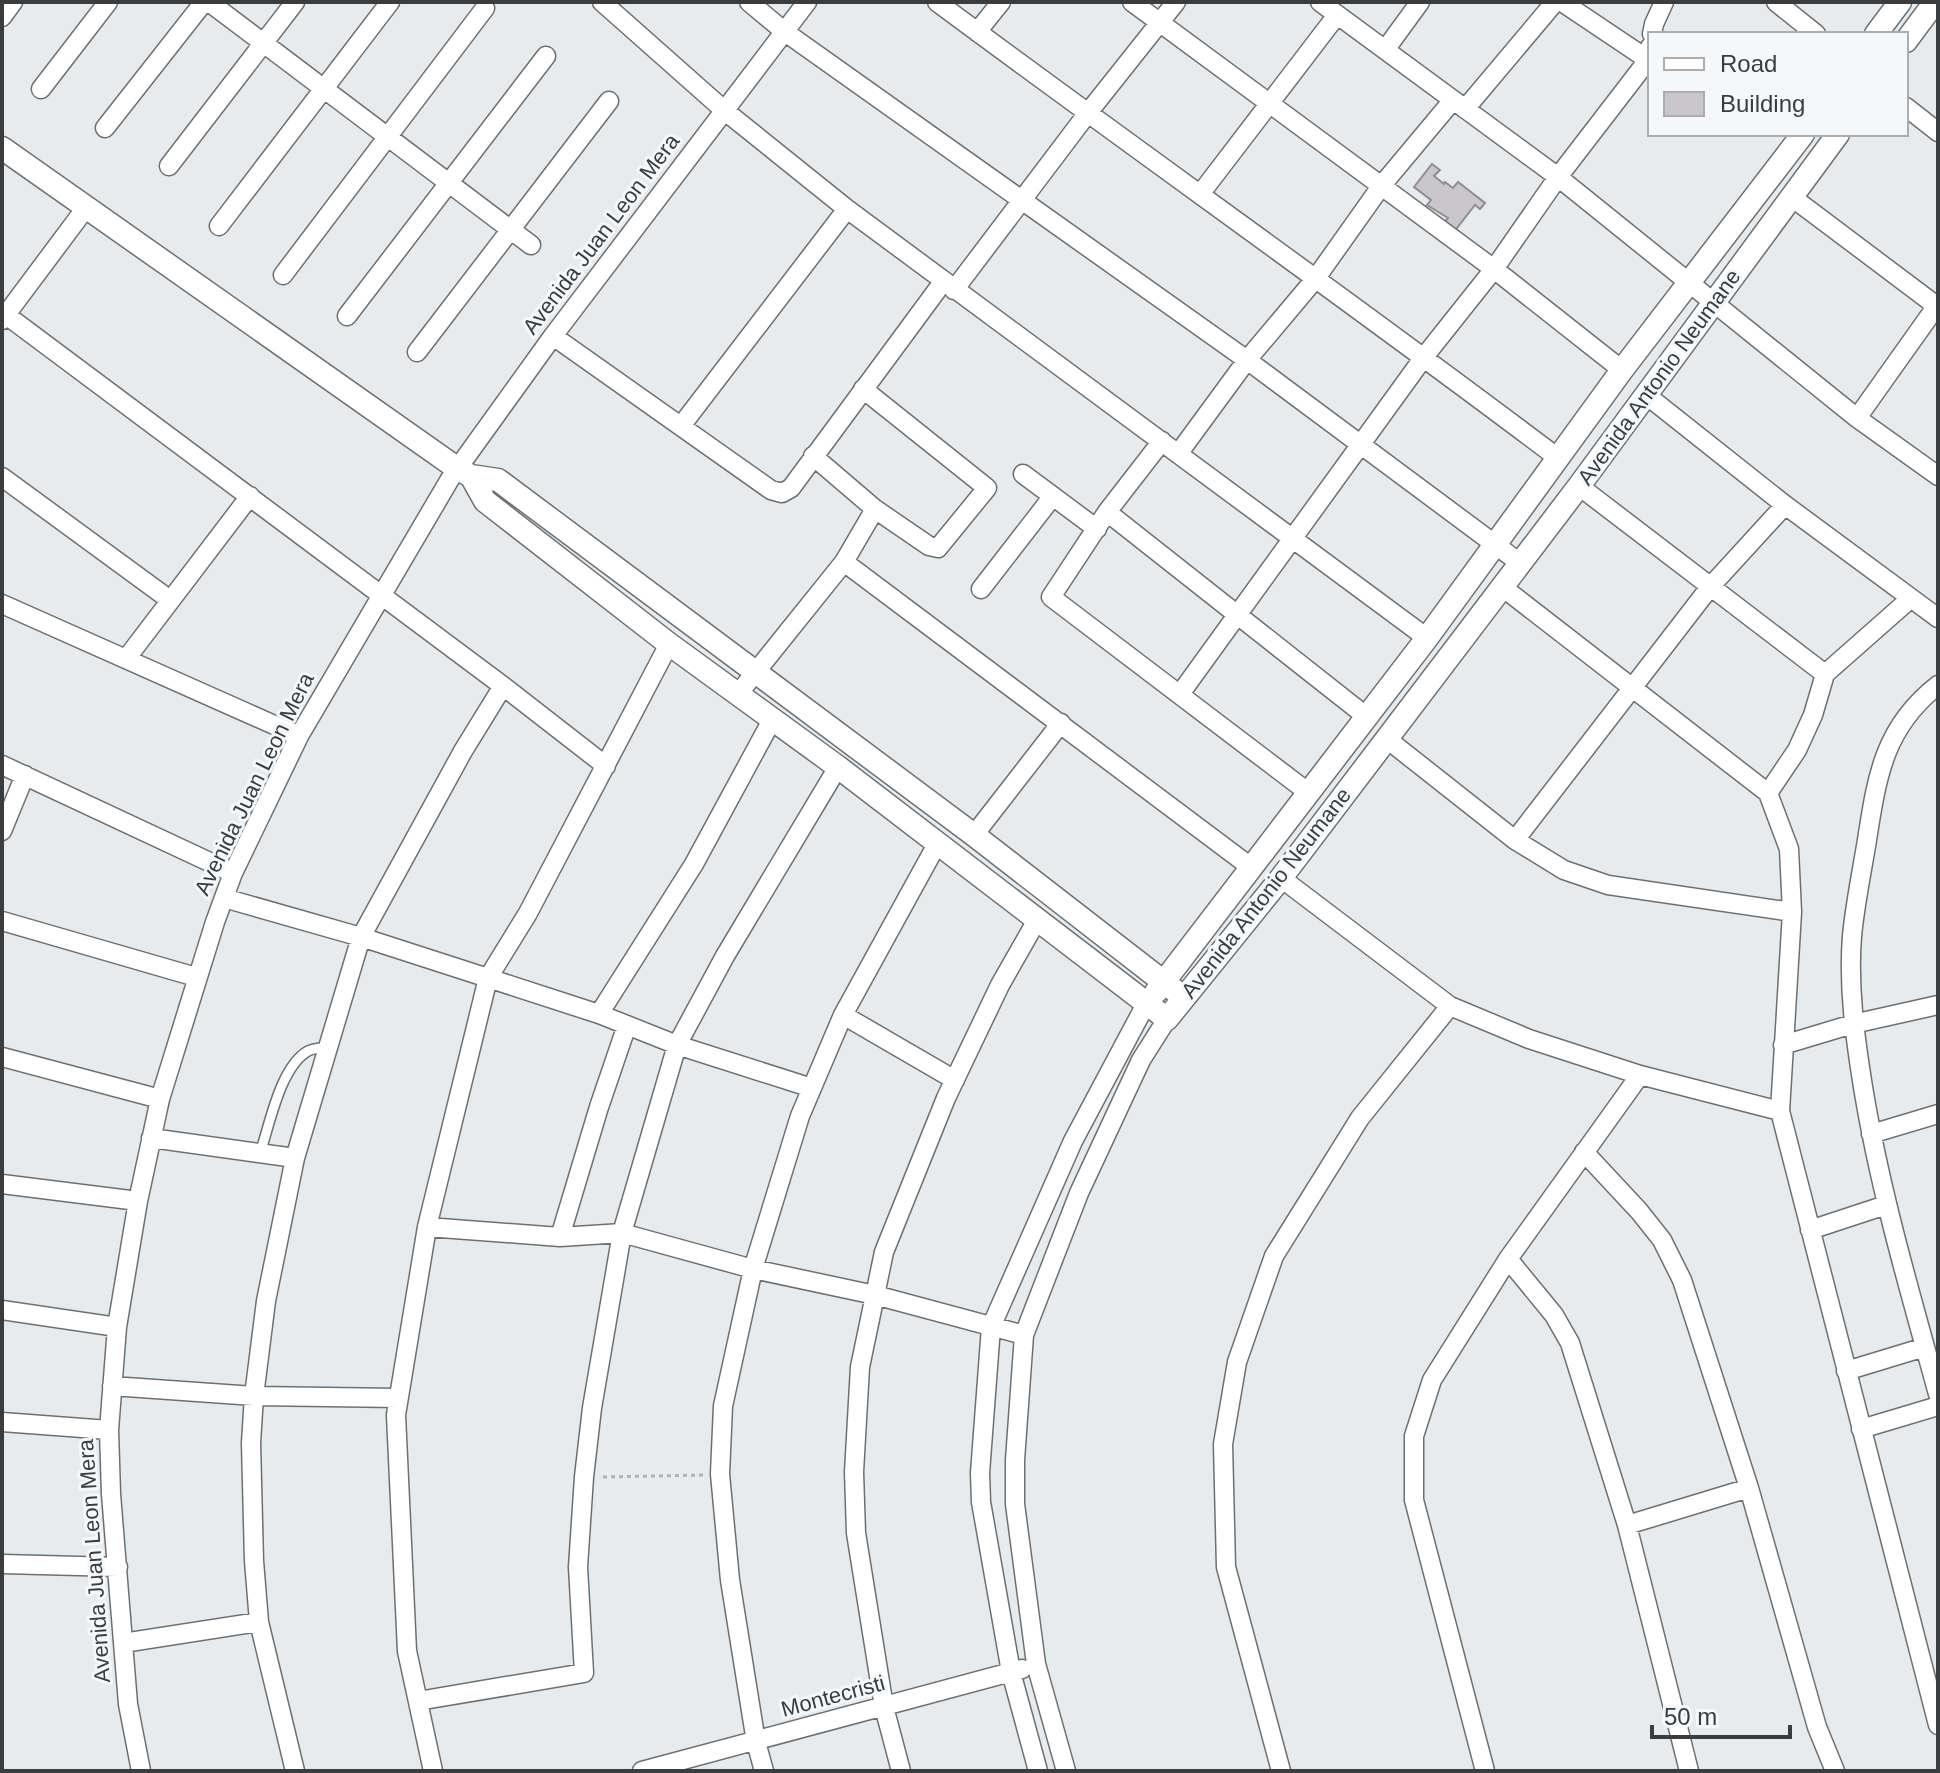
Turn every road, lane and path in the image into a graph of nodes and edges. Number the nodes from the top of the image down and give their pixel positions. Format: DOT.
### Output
graph roads {
  1 [pos="13,2"];
  2 [pos="108,2"];
  3 [pos="206,2"];
  4 [pos="295,2"];
  5 [pos="390,2"];
  6 [pos="602,2"];
  7 [pos="749,2"];
  8 [pos="807,2"];
  9 [pos="937,2"];
  10 [pos="1001,2"];
  11 [pos="1132,2"];
  12 [pos="1176,2"];
  13 [pos="1320,2"];
  14 [pos="1420,2"];
  15 [pos="1555,2"];
  16 [pos="1562,2"];
  17 [pos="1664,2"];
  18 [pos="1776,2"];
  19 [pos="1900,2"];
  20 [pos="1935,2"];
  21 [pos="485,8"];
  22 [pos="1337,15"];
  23 [pos="2,17"];
  24 [pos="1160,22"];
  25 [pos="785,32"];
  26 [pos="977,32"];
  27 [pos="1652,32"];
  28 [pos="1814,32"];
  29 [pos="1878,32"];
  30 [pos="1908,38"];
  31 [pos="263,43"];
  32 [pos="1385,50"];
  33 [pos="1648,55"];
  34 [pos="546,56"];
  35 [pos="1648,57"];
  36 [pos="41,89"];
  37 [pos="324,89"];
  38 [pos="609,101"];
  39 [pos="1268,102"];
  40 [pos="1459,104"];
  41 [pos="1908,109"];
  42 [pos="725,111"];
  43 [pos="1087,114"];
  44 [pos="105,128"];
  45 [pos="1938,132"];
  46 [pos="1801,136"];
  47 [pos="1837,136"];
  48 [pos="388,137"];
  49 [pos="2,148"];
  50 [pos="169,166"];
  51 [pos="1558,177"];
  52 [pos="448,182"];
  53 [pos="1382,185"];
  54 [pos="1201,193"];
  55 [pos="1793,198"];
  56 [pos="1021,201"];
  57 [pos="85,209"];
  58 [pos="847,209"];
  59 [pos="219,226"];
  60 [pos="510,229"];
  61 [pos="531,245"];
  62 [pos="1494,269"];
  63 [pos="283,275"];
  64 [pos="1316,278"];
  65 [pos="1690,283"];
  66 [pos="949,286"];
  67 [pos="1714,302"];
  68 [pos="1938,306"];
  69 [pos="3,316"];
  70 [pos="347,316"];
  71 [pos="553,336"];
  72 [pos="417,352"];
  73 [pos="1424,357"];
  74 [pos="1247,360"];
  75 [pos="1622,370"];
  76 [pos="863,389"];
  77 [pos="1645,394"];
  78 [pos="1857,418"];
  79 [pos="681,426"];
  80 [pos="1162,441"];
  81 [pos="1362,443"];
  82 [pos="1178,454"];
  83 [pos="813,456"];
  84 [pos="1558,458"];
  85 [pos="464,473"];
  86 [pos="1023,474"];
  87 [pos="1938,476"];
  88 [pos="2,477"];
  89 [pos="1579,486"];
  90 [pos="250,496"];
  91 [pos="1053,496"];
  92 [pos="1785,505"];
  93 [pos="875,509"];
  94 [pos="1107,512"];
  95 [pos="1097,529"];
  96 [pos="1292,539"];
  97 [pos="1497,545"];
  98 [pos="844,562"];
  99 [pos="1520,563"];
  100 [pos="1501,586"];
  101 [pos="1710,587"];
  102 [pos="981,589"];
  103 [pos="381,596"];
  104 [pos="1910,599"];
  105 [pos="170,600"];
  106 [pos="2,604"];
  107 [pos="1238,614"];
  108 [pos="1938,618"];
  109 [pos="1427,638"];
  110 [pos="669,644"];
  111 [pos="126,659"];
  112 [pos="756,671"];
  113 [pos="1825,674"];
  114 [pos="1938,685"];
  115 [pos="503,686"];
  116 [pos="1634,689"];
  117 [pos="738,694"];
  118 [pos="1180,694"];
  119 [pos="1367,717"];
  120 [pos="772,720"];
  121 [pos="1061,723"];
  122 [pos="299,736"];
  123 [pos="1387,739"];
  124 [pos="2,765"];
  125 [pos="606,766"];
  126 [pos="838,767"];
  127 [pos="25,775"];
  128 [pos="1309,793"];
  129 [pos="1768,793"];
  130 [pos="2,831"];
  131 [pos="974,835"];
  132 [pos="1515,840"];
  133 [pos="937,844"];
  134 [pos="1252,868"];
  135 [pos="233,873"];
  136 [pos="1281,878"];
  137 [pos="224,898"];
  138 [pos="1792,912"];
  139 [pos="1037,920"];
  140 [pos="2,921"];
  141 [pos="361,937"];
  142 [pos="196,977"];
  143 [pos="488,978"];
  144 [pos="1163,983"];
  145 [pos="1183,997"];
  146 [pos="1147,1002"];
  147 [pos="1938,1005"];
  148 [pos="1450,1006"];
  149 [pos="599,1014"];
  150 [pos="843,1015"];
  151 [pos="1167,1019"];
  152 [pos="1853,1024"];
  153 [pos="627,1025"];
  154 [pos="677,1045"];
  155 [pos="1783,1045"];
  156 [pos="327,1047"];
  157 [pos="2,1057"];
  158 [pos="1640,1075"];
  159 [pos="955,1080"];
  160 [pos="812,1088"];
  161 [pos="160,1099"];
  162 [pos="1780,1111"];
  163 [pos="1938,1114"];
  164 [pos="1871,1134"];
  165 [pos="151,1138"];
  166 [pos="1584,1152"];
  167 [pos="260,1153"];
  168 [pos="295,1158"];
  169 [pos="2,1184"];
  170 [pos="138,1201"];
  171 [pos="1886,1205"];
  172 [pos="427,1227"];
  173 [pos="1810,1230"];
  174 [pos="622,1233"];
  175 [pos="560,1237"];
  176 [pos="1508,1259"];
  177 [pos="753,1269"];
  178 [pos="875,1295"];
  179 [pos="2,1310"];
  180 [pos="117,1327"];
  181 [pos="991,1327"];
  182 [pos="1024,1335"];
  183 [pos="1925,1347"];
  184 [pos="1846,1371"];
  185 [pos="112,1386"];
  186 [pos="1938,1394"];
  187 [pos="254,1396"];
  188 [pos="399,1398"];
  189 [pos="1938,1406"];
  190 [pos="2,1422"];
  191 [pos="1861,1429"];
  192 [pos="109,1430"];
  193 [pos="720,1474"];
  194 [pos="584,1477"];
  195 [pos="1749,1488"];
  196 [pos="1627,1525"];
  197 [pos="2,1564"];
  198 [pos="118,1567"];
  199 [pos="259,1622"];
  200 [pos="123,1643"];
  201 [pos="1036,1664"];
  202 [pos="1011,1672"];
  203 [pos="418,1701"];
  204 [pos="884,1707"];
  205 [pos="1938,1725"];
  206 [pos="756,1742"];
  207 [pos="141,1771"];
  208 [pos="295,1771"];
  209 [pos="433,1771"];
  210 [pos="642,1771"];
  211 [pos="764,1771"];
  212 [pos="901,1771"];
  213 [pos="1038,1771"];
  214 [pos="1066,1771"];
  215 [pos="1281,1771"];
  216 [pos="1485,1771"];
  217 [pos="1689,1771"];
  218 [pos="1835,1771"];
  1 -- 23 [label="street"];
  2 -- 36 [label="street"];
  3 -- 31 [label="street"];
  3 -- 44 [label="street"];
  4 -- 31 [label="street"];
  5 -- 37 [label="street"];
  6 -- 42 [label="street"];
  7 -- 25 [label="street"];
  8 -- 25 [label="street, Avenida Juan Leon Mera"];
  9 -- 26 [label="street"];
  10 -- 26 [label="street"];
  11 -- 24 [label="street"];
  12 -- 24 [label="street"];
  13 -- 22 [label="street"];
  14 -- 32 [label="street"];
  15 -- 40 [label="street"];
  16 -- 33 [label="street"];
  17 -- 27 [label="street"];
  18 -- 28 [label="street"];
  19 -- 29 [label="street"];
  20 -- 30 [label="street"];
  21 -- 48 [label="street"];
  22 -- 32 [label="street"];
  22 -- 39 [label="street"];
  24 -- 39 [label="street"];
  24 -- 43 [label="street"];
  25 -- 42 [label="street, Avenida Juan Leon Mera"];
  25 -- 56 [label="street"];
  26 -- 43 [label="street"];
  31 -- 37 [label="street"];
  31 -- 50 [label="street"];
  32 -- 40 [label="street"];
  34 -- 52 [label="street"];
  35 -- 51 [label="street"];
  37 -- 48 [label="street"];
  37 -- 59 [label="street"];
  38 -- 60 [label="street"];
  39 -- 53 [label="street"];
  39 -- 54 [label="street"];
  40 -- 51 [label="street"];
  40 -- 53 [label="street"];
  41 -- 45 [label="street"];
  42 -- 58 [label="street"];
  42 -- 71 [label="street, Avenida Juan Leon Mera"];
  43 -- 54 [label="street"];
  43 -- 56 [label="street"];
  46 -- 65 [label="street, Avenida Antonio Neumane"];
  47 -- 55 [label="street, Avenida Antonio Neumane"];
  48 -- 52 [label="street"];
  48 -- 63 [label="street"];
  49 -- 57 [label="street"];
  51 -- 62 [label="street"];
  51 -- 65 [label="street"];
  52 -- 60 [label="street"];
  52 -- 70 [label="street"];
  53 -- 62 [label="street"];
  53 -- 64 [label="street"];
  54 -- 64 [label="street"];
  55 -- 67 [label="street, Avenida Antonio Neumane"];
  55 -- 68 [label="street"];
  56 -- 66 [label="street"];
  56 -- 74 [label="street"];
  57 -- 69 [label="street"];
  57 -- 85 [label="street"];
  58 -- 66 [label="street"];
  58 -- 79 [label="street"];
  60 -- 61 [label="street"];
  60 -- 72 [label="street"];
  62 -- 73 [label="street"];
  62 -- 75 [label="street"];
  64 -- 73 [label="street"];
  64 -- 74 [label="street"];
  65 -- 67 [label="street"];
  65 -- 75 [label="street, Avenida Antonio Neumane"];
  66 -- 76 [label="street"];
  66 -- 80 [label="street"];
  67 -- 77 [label="street, Avenida Antonio Neumane"];
  67 -- 78 [label="street"];
  68 -- 78 [label="street"];
  69 -- 90 [label="street"];
  71 -- 79 [label="street"];
  71 -- 85 [label="street, Avenida Juan Leon Mera"];
  73 -- 81 [label="street"];
  73 -- 84 [label="street"];
  74 -- 81 [label="street"];
  74 -- 82 [label="street"];
  75 -- 84 [label="street, Avenida Antonio Neumane"];
  76 -- 83 [label="street"];
  76 -- 93 [label="street"];
  77 -- 89 [label="street, Avenida Antonio Neumane"];
  77 -- 92 [label="street"];
  78 -- 87 [label="street"];
  79 -- 83 [label="street"];
  80 -- 82 [label="street"];
  80 -- 94 [label="street"];
  81 -- 96 [label="street"];
  81 -- 97 [label="street"];
  82 -- 96 [label="street"];
  83 -- 93 [label="street"];
  84 -- 97 [label="street, Avenida Antonio Neumane"];
  85 -- 103 [label="street, Avenida Juan Leon Mera"];
  85 -- 110 [label="street"];
  85 -- 112 [label="street"];
  86 -- 91 [label="street"];
  88 -- 105 [label="street"];
  89 -- 99 [label="street, Avenida Antonio Neumane"];
  89 -- 101 [label="street"];
  90 -- 103 [label="street"];
  90 -- 105 [label="street"];
  91 -- 95 [label="street"];
  91 -- 102 [label="street"];
  92 -- 101 [label="street"];
  92 -- 104 [label="street"];
  93 -- 98 [label="street"];
  94 -- 95 [label="street"];
  94 -- 107 [label="street"];
  95 -- 118 [label="street"];
  96 -- 107 [label="street"];
  96 -- 109 [label="street"];
  97 -- 99 [label="street"];
  97 -- 109 [label="street, Avenida Antonio Neumane"];
  98 -- 112 [label="street"];
  98 -- 121 [label="street"];
  99 -- 100 [label="street, Avenida Antonio Neumane"];
  100 -- 116 [label="street"];
  100 -- 123 [label="street, Avenida Antonio Neumane"];
  101 -- 113 [label="street"];
  101 -- 116 [label="street"];
  103 -- 115 [label="street"];
  103 -- 122 [label="street, Avenida Juan Leon Mera"];
  104 -- 108 [label="street"];
  104 -- 113 [label="street"];
  105 -- 111 [label="street"];
  106 -- 111 [label="street"];
  107 -- 118 [label="street"];
  107 -- 119 [label="street"];
  109 -- 119 [label="street, Avenida Antonio Neumane"];
  110 -- 117 [label="street"];
  110 -- 125 [label="street"];
  111 -- 122 [label="street"];
  112 -- 117 [label="street"];
  112 -- 131 [label="street"];
  113 -- 129 [label="street"];
  114 -- 152 [label="street"];
  115 -- 125 [label="street"];
  115 -- 141 [label="street"];
  116 -- 129 [label="street"];
  116 -- 132 [label="street"];
  117 -- 120 [label="street"];
  118 -- 128 [label="street"];
  119 -- 128 [label="street, Avenida Antonio Neumane"];
  120 -- 126 [label="street"];
  120 -- 149 [label="street"];
  121 -- 131 [label="street"];
  121 -- 134 [label="street"];
  122 -- 135 [label="street, Avenida Juan Leon Mera"];
  123 -- 132 [label="street"];
  123 -- 136 [label="street, Avenida Antonio Neumane"];
  124 -- 127 [label="street"];
  125 -- 143 [label="street"];
  126 -- 133 [label="street"];
  126 -- 154 [label="street"];
  127 -- 130 [label="street"];
  127 -- 135 [label="street"];
  128 -- 134 [label="street, Avenida Antonio Neumane"];
  129 -- 138 [label="street"];
  131 -- 144 [label="street"];
  132 -- 138 [label="street"];
  133 -- 139 [label="street"];
  133 -- 150 [label="street"];
  134 -- 144 [label="street, Avenida Antonio Neumane"];
  135 -- 137 [label="street, Avenida Juan Leon Mera"];
  136 -- 145 [label="street, Avenida Antonio Neumane"];
  136 -- 148 [label="street"];
  137 -- 141 [label="street"];
  137 -- 142 [label="street, Avenida Juan Leon Mera"];
  138 -- 155 [label="street"];
  139 -- 146 [label="street"];
  139 -- 159 [label="street"];
  140 -- 142 [label="street"];
  141 -- 143 [label="street"];
  141 -- 156 [label="street"];
  142 -- 161 [label="street, Avenida Juan Leon Mera"];
  143 -- 149 [label="street"];
  143 -- 172 [label="street"];
  144 -- 145 [label="street"];
  144 -- 146 [label="street, Avenida Antonio Neumane"];
  145 -- 151 [label="street, Avenida Antonio Neumane"];
  146 -- 151 [label="street"];
  146 -- 181 [label="street, Avenida Antonio Neumane"];
  147 -- 152 [label="street"];
  148 -- 158 [label="street"];
  148 -- 215 [label="street"];
  149 -- 153 [label="street"];
  150 -- 159 [label="street"];
  150 -- 160 [label="street"];
  151 -- 182 [label="street, Avenida Antonio Neumane"];
  152 -- 155 [label="street"];
  152 -- 164 [label="street"];
  153 -- 154 [label="street"];
  153 -- 175 [label="street"];
  154 -- 160 [label="street"];
  154 -- 174 [label="street"];
  155 -- 162 [label="street"];
  156 -- 167 [label="lane"];
  156 -- 168 [label="street"];
  157 -- 161 [label="street"];
  158 -- 162 [label="street"];
  158 -- 166 [label="street"];
  159 -- 178 [label="street"];
  160 -- 177 [label="street"];
  161 -- 165 [label="street, Avenida Juan Leon Mera"];
  162 -- 173 [label="street"];
  163 -- 164 [label="street"];
  164 -- 171 [label="street"];
  165 -- 167 [label="street"];
  165 -- 170 [label="street, Avenida Juan Leon Mera"];
  166 -- 176 [label="street"];
  166 -- 195 [label="street"];
  167 -- 168 [label="street"];
  168 -- 187 [label="street"];
  169 -- 170 [label="street"];
  170 -- 180 [label="street, Avenida Juan Leon Mera"];
  171 -- 173 [label="street"];
  171 -- 183 [label="street"];
  172 -- 175 [label="street"];
  172 -- 188 [label="street"];
  173 -- 184 [label="street"];
  174 -- 175 [label="street"];
  174 -- 177 [label="street"];
  174 -- 194 [label="street"];
  176 -- 196 [label="street"];
  176 -- 216 [label="street"];
  177 -- 178 [label="street"];
  177 -- 193 [label="street"];
  178 -- 181 [label="street"];
  178 -- 204 [label="street"];
  179 -- 180 [label="street"];
  180 -- 185 [label="street, Avenida Juan Leon Mera"];
  181 -- 182 [label="street"];
  181 -- 202 [label="street, Avenida Antonio Neumane"];
  182 -- 201 [label="street, Avenida Antonio Neumane"];
  183 -- 184 [label="street"];
  183 -- 186 [label="street"];
  184 -- 191 [label="street"];
  185 -- 187 [label="street"];
  185 -- 192 [label="street, Avenida Juan Leon Mera"];
  187 -- 188 [label="street"];
  187 -- 199 [label="street"];
  188 -- 203 [label="street"];
  189 -- 191 [label="street"];
  190 -- 192 [label="street"];
  191 -- 205 [label="street"];
  192 -- 198 [label="street, Avenida Juan Leon Mera"];
  193 -- 194 [label="path"];
  193 -- 206 [label="street"];
  194 -- 203 [label="street"];
  195 -- 196 [label="street"];
  195 -- 218 [label="street"];
  196 -- 217 [label="street"];
  197 -- 198 [label="street"];
  198 -- 200 [label="street, Avenida Juan Leon Mera"];
  199 -- 200 [label="street"];
  199 -- 208 [label="street"];
  200 -- 207 [label="street, Avenida Juan Leon Mera"];
  201 -- 202 [label="street, Montecristi"];
  201 -- 214 [label="street, Avenida Antonio Neumane"];
  202 -- 204 [label="street, Montecristi"];
  202 -- 213 [label="street, Avenida Antonio Neumane"];
  203 -- 209 [label="street"];
  204 -- 206 [label="street, Montecristi"];
  204 -- 212 [label="street"];
  206 -- 210 [label="street, Montecristi"];
  206 -- 211 [label="street"];
}
